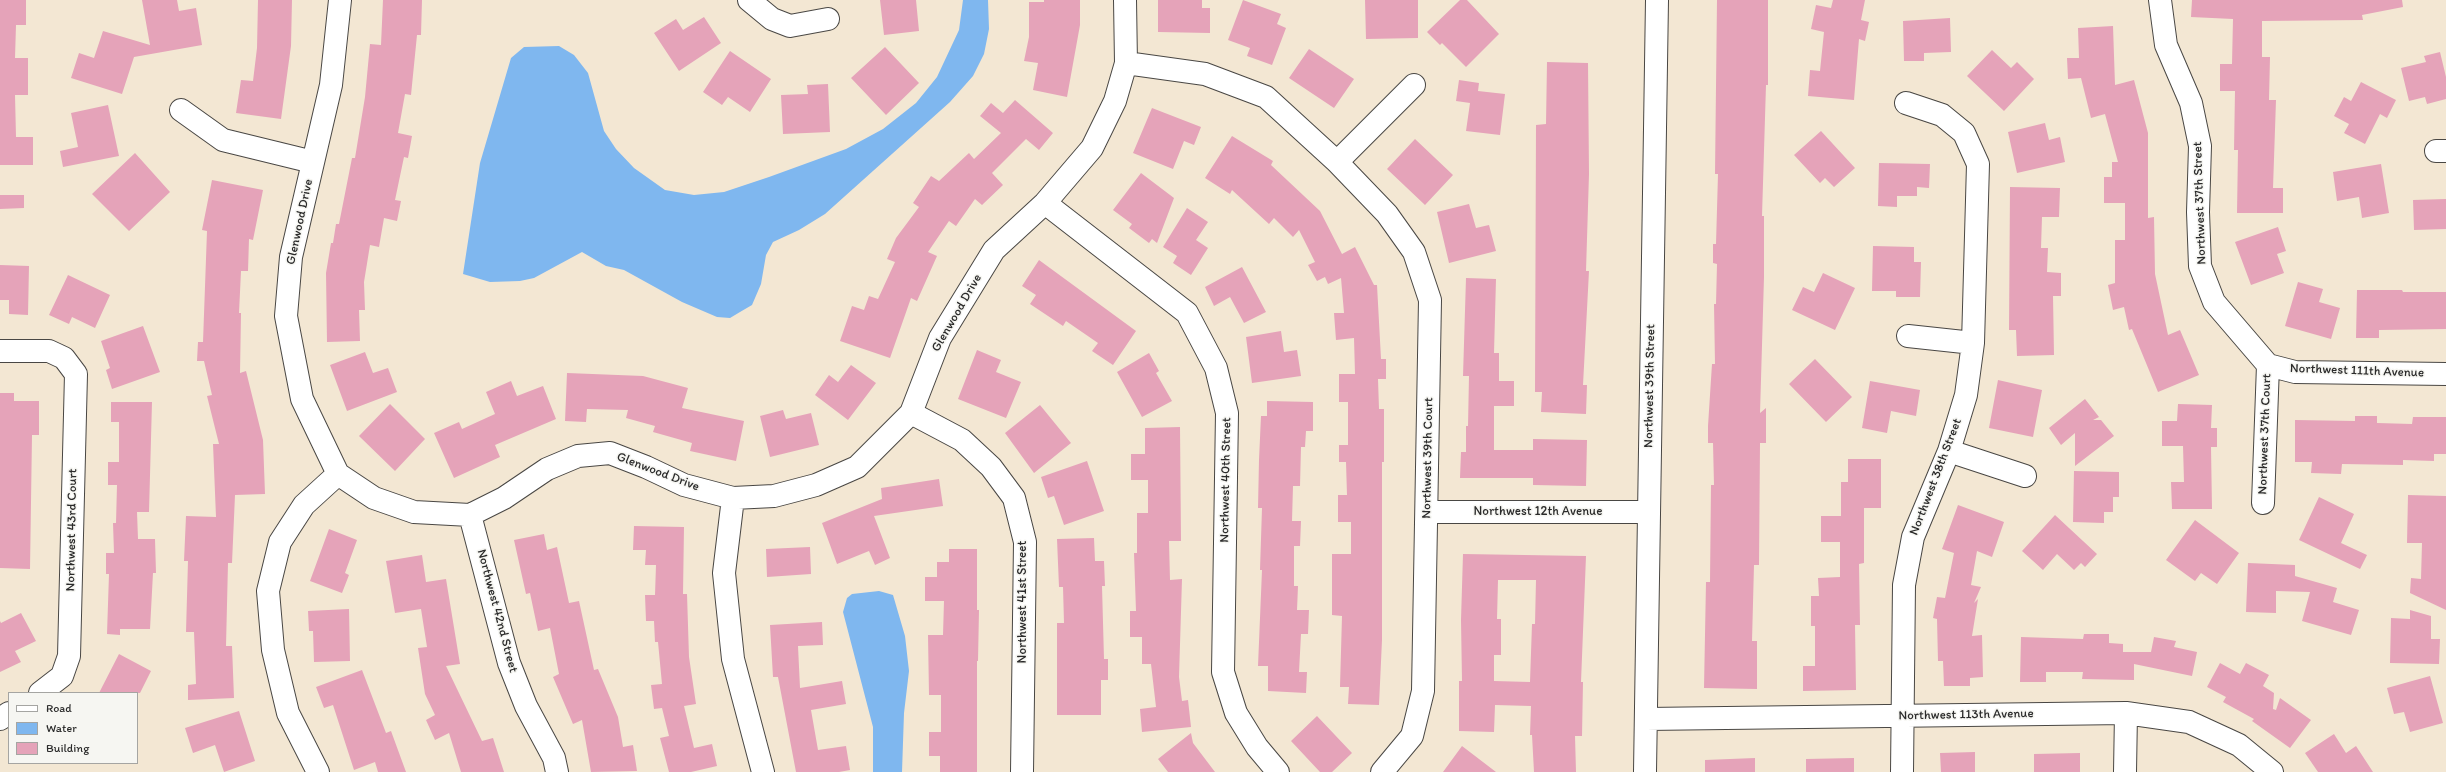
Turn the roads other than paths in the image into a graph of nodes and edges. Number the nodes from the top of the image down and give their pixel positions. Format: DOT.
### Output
graph roads {
  1 [pos="340,0"];
  2 [pos="749,0"];
  3 [pos="1125,0"];
  4 [pos="1657,0"];
  5 [pos="2160,0"];
  6 [pos="828,19"];
  7 [pos="1126,63"];
  8 [pos="1414,85"];
  9 [pos="1906,103"];
  10 [pos="181,110"];
  11 [pos="313,162"];
  12 [pos="1337,162"];
  13 [pos="1046,203"];
  14 [pos="1908,336"];
  15 [pos="1973,343"];
  16 [pos="0,351"];
  17 [pos="2268,365"];
  18 [pos="2446,374"];
  19 [pos="911,413"];
  20 [pos="1949,451"];
  21 [pos="338,474"];
  22 [pos="2025,476"];
  23 [pos="733,498"];
  24 [pos="2263,503"];
  25 [pos="1427,512"];
  26 [pos="1648,512"];
  27 [pos="470,514"];
  28 [pos="41,692"];
  29 [pos="2126,713"];
  30 [pos="1904,715"];
  31 [pos="1646,719"];
  32 [pos="318,772"];
  33 [pos="557,772"];
  34 [pos="763,772"];
  35 [pos="1022,772"];
  36 [pos="1278,772"];
  37 [pos="1382,772"];
  38 [pos="1645,772"];
  39 [pos="1902,772"];
  40 [pos="2126,772"];
  41 [pos="2272,772"];
  1 -- 11 [label="street, Glenwood Drive"];
  2 -- 6 [label="street"];
  3 -- 7 [label="street, Glenwood Drive"];
  4 -- 26 [label="street, Northwest 39th Street"];
  5 -- 17 [label="street, Northwest 37th Street"];
  7 -- 12 [label="street, Northwest 39th Court"];
  7 -- 13 [label="street, Glenwood Drive"];
  8 -- 12 [label="street"];
  9 -- 15 [label="street, Northwest 38th Street"];
  10 -- 11 [label="street"];
  11 -- 21 [label="street, Glenwood Drive"];
  12 -- 25 [label="street, Northwest 39th Court"];
  13 -- 19 [label="street, Glenwood Drive"];
  13 -- 36 [label="street, Northwest 40th Street"];
  14 -- 15 [label="street"];
  15 -- 20 [label="street, Northwest 38th Street"];
  16 -- 28 [label="street, Northwest 43rd Court"];
  17 -- 18 [label="street, Northwest 111th Avenue"];
  17 -- 24 [label="street, Northwest 37th Court"];
  19 -- 23 [label="street, Glenwood Drive"];
  19 -- 35 [label="street, Northwest 41st Street"];
  20 -- 22 [label="street"];
  20 -- 30 [label="street, Northwest 38th Street"];
  21 -- 27 [label="street, Glenwood Drive"];
  21 -- 32 [label="street"];
  23 -- 27 [label="street, Glenwood Drive"];
  23 -- 34 [label="street"];
  25 -- 26 [label="street, Northwest 12th Avenue"];
  25 -- 37 [label="street, Northwest 39th Court"];
  26 -- 31 [label="street, Northwest 39th Street"];
  27 -- 33 [label="street, Northwest 42nd Street"];
  29 -- 30 [label="street, Northwest 113th Avenue"];
  29 -- 40 [label="street"];
  29 -- 41 [label="street, Northwest 113th Avenue"];
  30 -- 31 [label="street, Northwest 113th Avenue"];
  30 -- 39 [label="street, Northwest 38th Street"];
  31 -- 38 [label="street, Northwest 39th Street"];
}
